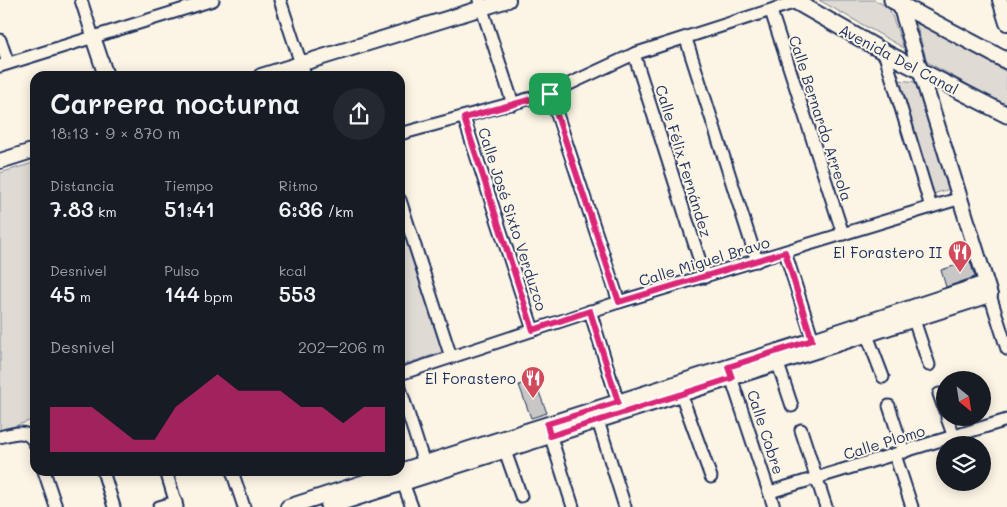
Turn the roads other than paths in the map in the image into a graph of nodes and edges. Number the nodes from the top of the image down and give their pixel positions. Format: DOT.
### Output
graph roads {
  1 [pos="80,0"];
  2 [pos="213,0"];
  3 [pos="280,0"];
  4 [pos="508,0"];
  5 [pos="1000,0"];
  6 [pos="794,1"];
  7 [pos="897,2"];
  8 [pos="480,4"];
  9 [pos="771,11"];
  10 [pos="1007,23"];
  11 [pos="92,37"];
  12 [pos="686,39"];
  13 [pos="0,40"];
  14 [pos="884,52"];
  15 [pos="634,54"];
  16 [pos="1007,61"];
  17 [pos="4,65"];
  18 [pos="303,70"];
  19 [pos="104,71"];
  20 [pos="920,72"];
  21 [pos="550,94"];
  22 [pos="514,104"];
  23 [pos="1007,115"];
  24 [pos="464,118"];
  25 [pos="405,133"];
  26 [pos="30,152"];
  27 [pos="0,161"];
  28 [pos="961,198"];
  29 [pos="931,207"];
  30 [pos="405,215"];
  31 [pos="843,234"];
  32 [pos="785,252"];
  33 [pos="757,261"];
  34 [pos="705,276"];
  35 [pos="988,289"];
  36 [pos="619,302"];
  37 [pos="590,311"];
  38 [pos="914,320"];
  39 [pos="533,330"];
  40 [pos="866,335"];
  41 [pos="812,340"];
  42 [pos="1007,349"];
  43 [pos="451,357"];
  44 [pos="778,364"];
  45 [pos="929,365"];
  46 [pos="405,372"];
  47 [pos="730,373"];
  48 [pos="883,377"];
  49 [pos="681,394"];
  50 [pos="618,402"];
  51 [pos="405,404"];
  52 [pos="792,406"];
  53 [pos="889,406"];
  54 [pos="1007,420"];
  55 [pos="598,421"];
  56 [pos="549,430"];
  57 [pos="801,430"];
  58 [pos="957,436"];
  59 [pos="0,437"];
  60 [pos="30,439"];
  61 [pos="936,442"];
  62 [pos="505,451"];
  63 [pos="899,453"];
  64 [pos="424,463"];
  65 [pos="405,473"];
  66 [pos="405,474"];
  67 [pos="46,476"];
  68 [pos="105,476"];
  69 [pos="168,476"];
  70 [pos="234,476"];
  71 [pos="399,476"];
  72 [pos="401,476"];
  73 [pos="711,477"];
  74 [pos="817,478"];
  75 [pos="770,492"];
  76 [pos="521,496"];
  77 [pos="333,503"];
  78 [pos="176,504"];
  79 [pos="56,507"];
  80 [pos="114,507"];
  81 [pos="159,507"];
  82 [pos="244,507"];
  83 [pos="288,507"];
  84 [pos="412,507"];
  85 [pos="573,507"];
  86 [pos="625,507"];
  87 [pos="774,507"];
  88 [pos="826,507"];
  89 [pos="912,507"];
  1 -- 11 [label="street"];
  2 -- 11 [label="street"];
  3 -- 18 [label="street"];
  4 -- 8 [label="street"];
  5 -- 10 [label="street"];
  6 -- 9 [label="street"];
  6 -- 14 [label="main road, Avenida Del Canal"];
  7 -- 16 [label="main road"];
  7 -- 20 [label="street"];
  8 -- 18 [label="street"];
  8 -- 22 [label="street"];
  9 -- 12 [label="street"];
  9 -- 31 [label="street, Calle Bernardo Arreola"];
  11 -- 17 [label="street"];
  11 -- 19 [label="street"];
  12 -- 15 [label="street"];
  12 -- 33 [label="street"];
  13 -- 17 [label="street"];
  14 -- 20 [label="main road, Avenida Del Canal"];
  14 -- 29 [label="street"];
  15 -- 21 [label="street"];
  15 -- 34 [label="street, Calle Félix Fernández"];
  20 -- 23 [label="main road, Avenida Del Canal"];
  20 -- 28 [label="street"];
  21 -- 22 [label="street"];
  21 -- 36 [label="street"];
  22 -- 24 [label="street"];
  24 -- 25 [label="street"];
  24 -- 39 [label="street, Calle José Sixto Verduzco"];
  26 -- 27 [label="street"];
  28 -- 29 [label="street, Calle Miguel Bravo"];
  28 -- 35 [label="street"];
  29 -- 31 [label="street, Calle Miguel Bravo"];
  30 -- 43 [label="street"];
  31 -- 32 [label="street, Calle Miguel Bravo"];
  32 -- 33 [label="street, Calle Miguel Bravo"];
  32 -- 41 [label="street"];
  33 -- 34 [label="street, Calle Miguel Bravo"];
  34 -- 36 [label="street, Calle Miguel Bravo"];
  35 -- 38 [label="street"];
  35 -- 41 [label="street"];
  35 -- 42 [label="street"];
  36 -- 37 [label="street, Calle Miguel Bravo"];
  37 -- 39 [label="street, Calle Miguel Bravo"];
  37 -- 50 [label="street"];
  38 -- 40 [label="street"];
  38 -- 45 [label="street"];
  39 -- 43 [label="street, Calle Miguel Bravo"];
  40 -- 44 [label="street"];
  40 -- 48 [label="street"];
  41 -- 47 [label="street"];
  43 -- 46 [label="street, Calle Miguel Bravo"];
  44 -- 47 [label="street"];
  44 -- 52 [label="street"];
  47 -- 49 [label="street"];
  47 -- 50 [label="street"];
  47 -- 75 [label="street, Calle Cobre"];
  49 -- 55 [label="street"];
  49 -- 73 [label="street"];
  50 -- 56 [label="street"];
  51 -- 64 [label="street"];
  53 -- 63 [label="street"];
  54 -- 58 [label="street, Calle Plomo"];
  55 -- 56 [label="street"];
  55 -- 86 [label="street"];
  56 -- 62 [label="street"];
  56 -- 64 [label="street"];
  56 -- 85 [label="street"];
  57 -- 74 [label="street"];
  59 -- 60 [label="street"];
  61 -- 63 [label="street, Calle Plomo"];
  62 -- 66 [label="street"];
  62 -- 76 [label="street"];
  63 -- 74 [label="street, Calle Plomo"];
  63 -- 89 [label="street"];
  64 -- 65 [label="street"];
  67 -- 79 [label="street"];
  68 -- 80 [label="street"];
  69 -- 78 [label="street"];
  70 -- 82 [label="street"];
  71 -- 77 [label="street"];
  72 -- 84 [label="street"];
  74 -- 75 [label="street, Calle Plomo"];
  74 -- 88 [label="street"];
  75 -- 87 [label="street, Calle Cobre"];
  77 -- 83 [label="street"];
  78 -- 81 [label="street"];
}
